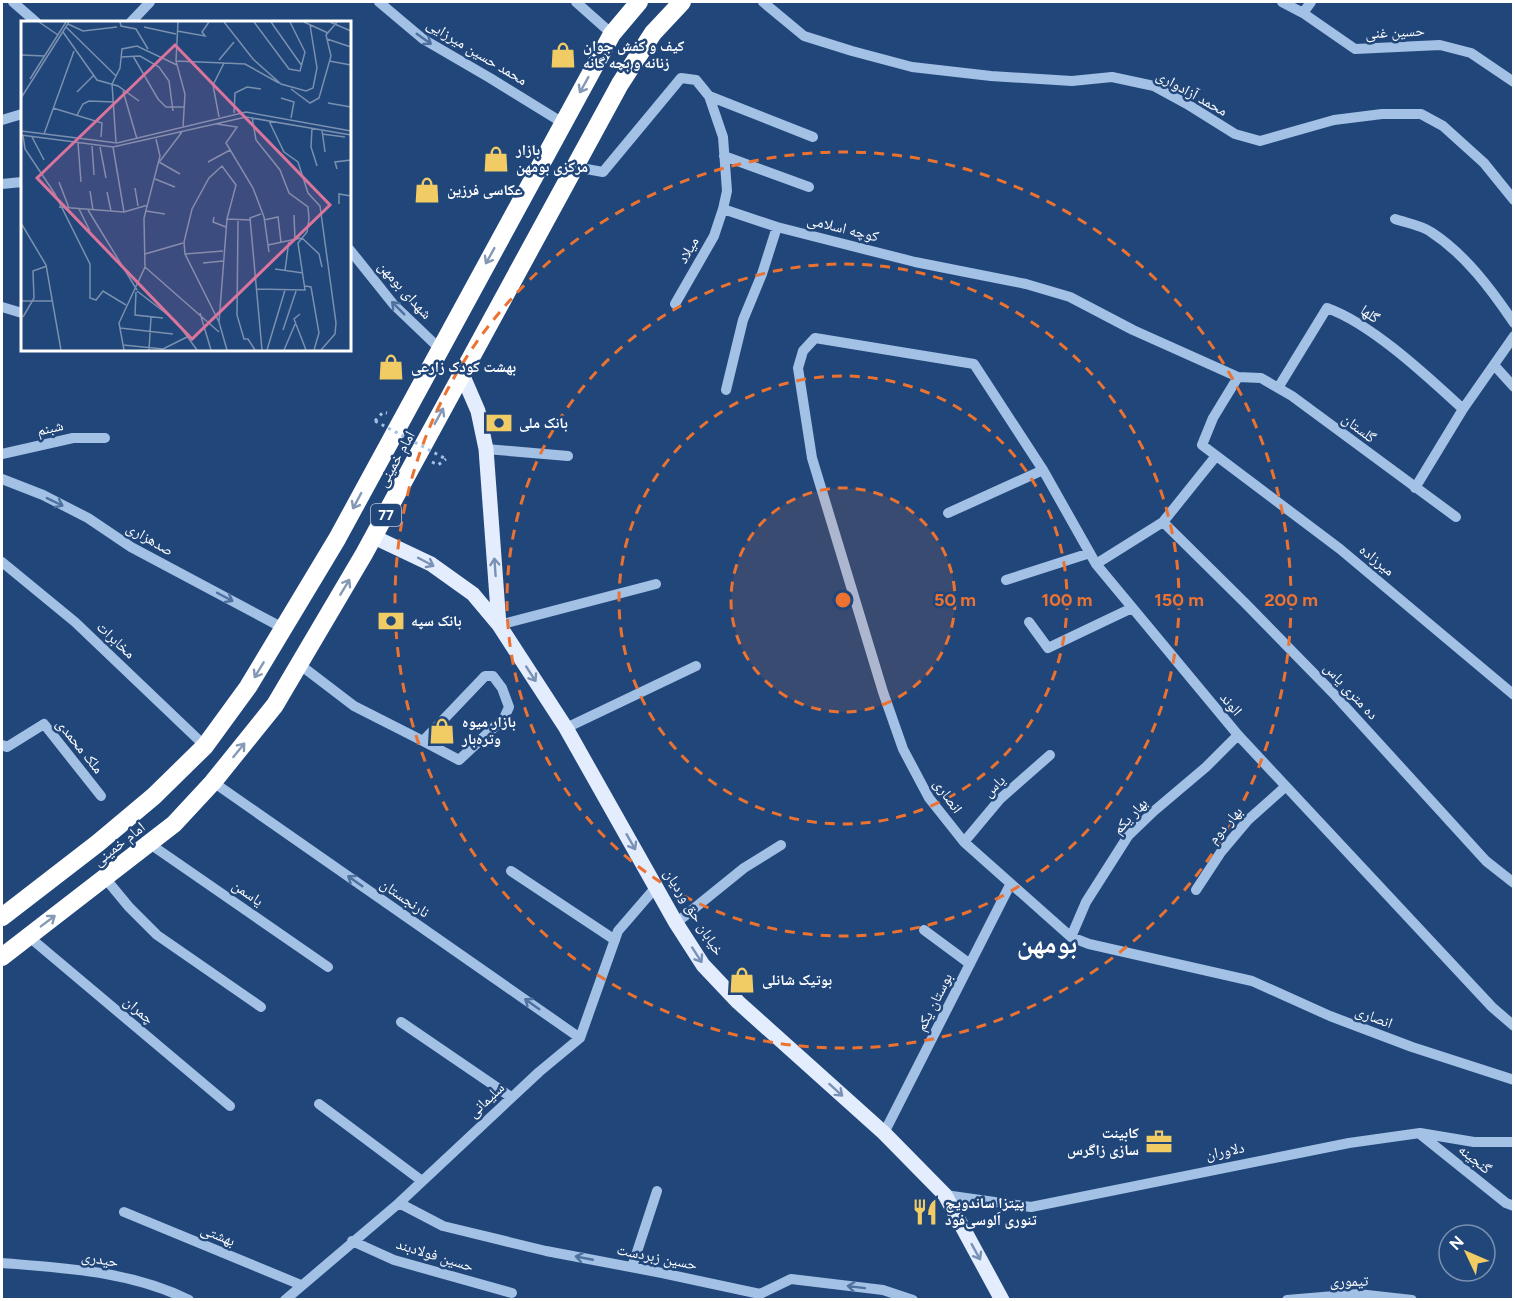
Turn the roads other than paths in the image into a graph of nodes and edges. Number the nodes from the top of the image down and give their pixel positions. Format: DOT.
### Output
graph roads {
  1 [pos="13,2"];
  2 [pos="150,2"];
  3 [pos="379,2"];
  4 [pos="576,2"];
  5 [pos="639,2"];
  6 [pos="682,2"];
  7 [pos="763,2"];
  8 [pos="1282,2"];
  9 [pos="1311,2"];
  10 [pos="1303,13"];
  11 [pos="35,21"];
  12 [pos="132,21"];
  13 [pos="612,34"];
  14 [pos="1514,82"];
  15 [pos="709,96"];
  16 [pos="21,114"];
  17 [pos="2,120"];
  18 [pos="563,123"];
  19 [pos="813,137"];
  20 [pos="724,156"];
  21 [pos="575,167"];
  22 [pos="21,182"];
  23 [pos="2,184"];
  24 [pos="809,187"];
  25 [pos="1514,200"];
  26 [pos="723,209"];
  27 [pos="1395,219"];
  28 [pos="777,227"];
  29 [pos="351,251"];
  30 [pos="675,304"];
  31 [pos="2,307"];
  32 [pos="21,313"];
  33 [pos="1514,323"];
  34 [pos="1514,336"];
  35 [pos="440,349"];
  36 [pos="974,364"];
  37 [pos="1494,365"];
  38 [pos="462,374"];
  39 [pos="1238,377"];
  40 [pos="1514,387"];
  41 [pos="1278,388"];
  42 [pos="726,390"];
  43 [pos="1463,410"];
  44 [pos="105,438"];
  45 [pos="486,449"];
  46 [pos="2,454"];
  47 [pos="568,456"];
  48 [pos="1216,456"];
  49 [pos="1043,470"];
  50 [pos="2,479"];
  51 [pos="1415,488"];
  52 [pos="948,513"];
  53 [pos="1456,517"];
  54 [pos="1163,522"];
  55 [pos="374,537"];
  56 [pos="1090,554"];
  57 [pos="2,562"];
  58 [pos="1096,564"];
  59 [pos="1006,580"];
  60 [pos="656,584"];
  61 [pos="1132,608"];
  62 [pos="1029,622"];
  63 [pos="499,625"];
  64 [pos="284,628"];
  65 [pos="299,663"];
  66 [pos="696,666"];
  67 [pos="1514,695"];
  68 [pos="566,728"];
  69 [pos="1238,735"];
  70 [pos="423,741"];
  71 [pos="2,745"];
  72 [pos="206,746"];
  73 [pos="1050,755"];
  74 [pos="213,782"];
  75 [pos="1286,787"];
  76 [pos="101,796"];
  77 [pos="964,842"];
  78 [pos="150,844"];
  79 [pos="782,845"];
  80 [pos="511,871"];
  81 [pos="105,878"];
  82 [pos="1514,883"];
  83 [pos="1010,885"];
  84 [pos="656,887"];
  85 [pos="1196,890"];
  86 [pos="2,917"];
  87 [pos="676,923"];
  88 [pos="924,930"];
  89 [pos="28,936"];
  90 [pos="1071,937"];
  91 [pos="615,940"];
  92 [pos="2,957"];
  93 [pos="970,964"];
  94 [pos="328,967"];
  95 [pos="261,1008"];
  96 [pos="401,1022"];
  97 [pos="1514,1026"];
  98 [pos="580,1038"];
  99 [pos="1514,1080"];
  100 [pos="511,1097"];
  101 [pos="319,1104"];
  102 [pos="230,1106"];
  103 [pos="884,1133"];
  104 [pos="1420,1133"];
  105 [pos="1514,1142"];
  106 [pos="422,1181"];
  107 [pos="657,1191"];
  108 [pos="945,1195"];
  109 [pos="399,1203"];
  110 [pos="1514,1206"];
  111 [pos="124,1212"];
  112 [pos="352,1241"];
  113 [pos="2,1263"];
  114 [pos="632,1267"];
  115 [pos="301,1285"];
  116 [pos="512,1293"];
  117 [pos="189,1299"];
  118 [pos="285,1299"];
  119 [pos="913,1299"];
  120 [pos="1002,1299"];
  121 [pos="1287,1299"];
  122 [pos="1412,1299"];
  1 -- 11 [label="street"];
  2 -- 12 [label="street"];
  3 -- 18 [label="street, محمد حسین میرزایی, one-way"];
  4 -- 13 [label="street"];
  5 -- 13 [label="highway, امام خمینی / 77"];
  6 -- 21 [label="highway, امام خمینی / 77"];
  7 -- 25 [label="street, محمد آزادواری"];
  8 -- 10 [label="street, حسین غنی"];
  9 -- 10 [label="street"];
  10 -- 14 [label="street, حسین غنی"];
  13 -- 18 [label="highway, امام خمینی / 77, one-way"];
  15 -- 19 [label="street"];
  15 -- 20 [label="street"];
  15 -- 21 [label="street"];
  16 -- 17 [label="street"];
  18 -- 35 [label="highway, امام خمینی / 77, one-way"];
  20 -- 24 [label="street"];
  20 -- 26 [label="street"];
  21 -- 38 [label="highway, امام خمینی / 77"];
  22 -- 23 [label="street"];
  26 -- 28 [label="street, کوچه اسلامی"];
  26 -- 30 [label="street, میلاد"];
  27 -- 33 [label="street"];
  28 -- 39 [label="street, کوچه اسلامی"];
  28 -- 42 [label="street"];
  35 -- 29 [label="street, شهدای بومهن, one-way"];
  31 -- 32 [label="street"];
  34 -- 37 [label="street"];
  35 -- 64 [label="highway, امام خمینی / 77, one-way"];
  36 -- 49 [label="street, الوند"];
  36 -- 77 [label="street, انصاری"];
  37 -- 40 [label="street"];
  37 -- 43 [label="street"];
  38 -- 45 [label="main road"];
  55 -- 38 [label="highway, امام خمینی / 77, one-way"];
  39 -- 41 [label="street, گلستان"];
  39 -- 48 [label="street"];
  41 -- 43 [label="street, گلها"];
  41 -- 51 [label="street, گلستان"];
  43 -- 51 [label="street"];
  44 -- 46 [label="street, شبنم"];
  45 -- 47 [label="street"];
  63 -- 45 [label="main road, one-way"];
  48 -- 54 [label="street"];
  48 -- 67 [label="street, میرزاده"];
  49 -- 52 [label="street"];
  49 -- 56 [label="street, الوند"];
  50 -- 64 [label="street, صدهزاری, one-way"];
  51 -- 53 [label="street, گلستان"];
  54 -- 58 [label="street"];
  54 -- 82 [label="street, ده متری یاس"];
  55 -- 63 [label="main road, خیابان حق وردیان, one-way"];
  65 -- 55 [label="highway, امام خمینی / 77, one-way"];
  56 -- 58 [label="street, الوند"];
  56 -- 59 [label="street"];
  57 -- 72 [label="street, مخابرات"];
  58 -- 61 [label="street, الوند"];
  60 -- 63 [label="street"];
  61 -- 62 [label="street"];
  61 -- 69 [label="street, الوند"];
  63 -- 68 [label="main road, خیابان حق وردیان, one-way"];
  64 -- 72 [label="highway, امام خمینی / 77, one-way"];
  65 -- 70 [label="street"];
  74 -- 65 [label="highway, امام خمینی / 77, one-way"];
  66 -- 68 [label="street"];
  68 -- 84 [label="main road, خیابان حق وردیان, one-way"];
  69 -- 75 [label="street, الوند"];
  69 -- 90 [label="street, بهار یکم"];
  70 -- 70 [label="street"];
  71 -- 76 [label="street, ملک محمدی"];
  72 -- 86 [label="highway, امام خمینی / 77"];
  73 -- 77 [label="street, یاس"];
  74 -- 78 [label="highway, امام خمینی / 77"];
  98 -- 74 [label="street, نارنجستان, one-way"];
  75 -- 85 [label="street, بهار دوم"];
  75 -- 97 [label="street, الوند"];
  77 -- 83 [label="street, انصاری"];
  78 -- 81 [label="highway, امام خمینی / 77"];
  78 -- 94 [label="street, یاسمن"];
  79 -- 87 [label="street"];
  80 -- 91 [label="street"];
  89 -- 81 [label="highway, امام خمینی / 77, one-way"];
  81 -- 95 [label="street"];
  83 -- 90 [label="street, انصاری"];
  83 -- 93 [label="street, بوستان یکم"];
  84 -- 87 [label="main road, خیابان حق وردیان"];
  84 -- 91 [label="street, سلیمانی"];
  87 -- 103 [label="main road, خیابان حق وردیان, one-way"];
  88 -- 93 [label="street"];
  89 -- 92 [label="highway, امام خمینی / 77"];
  89 -- 102 [label="street, چمران"];
  90 -- 99 [label="street, انصاری"];
  91 -- 98 [label="street, سلیمانی"];
  93 -- 103 [label="street, بوستان یکم"];
  96 -- 100 [label="street"];
  98 -- 100 [label="street, سلیمانی"];
  100 -- 106 [label="street, سلیمانی"];
  101 -- 106 [label="street"];
  103 -- 108 [label="main road, خیابان حق وردیان"];
  104 -- 105 [label="street, دلاوران"];
  104 -- 108 [label="street, دلاوران"];
  104 -- 110 [label="street, گنجینه"];
  106 -- 109 [label="street, سلیمانی"];
  107 -- 114 [label="street"];
  108 -- 120 [label="main road, خیابان حق وردیان, one-way"];
  109 -- 112 [label="street, سلیمانی"];
  114 -- 109 [label="street, حسین زبردست, one-way"];
  111 -- 115 [label="street, بهشتی"];
  112 -- 115 [label="street, سلیمانی"];
  112 -- 116 [label="street, حسین فولادبند"];
  113 -- 117 [label="street, حیدری"];
  119 -- 114 [label="street, حسین زبردست, one-way"];
  115 -- 118 [label="street, سلیمانی"];
  121 -- 122 [label="street, تیموری"];
}
